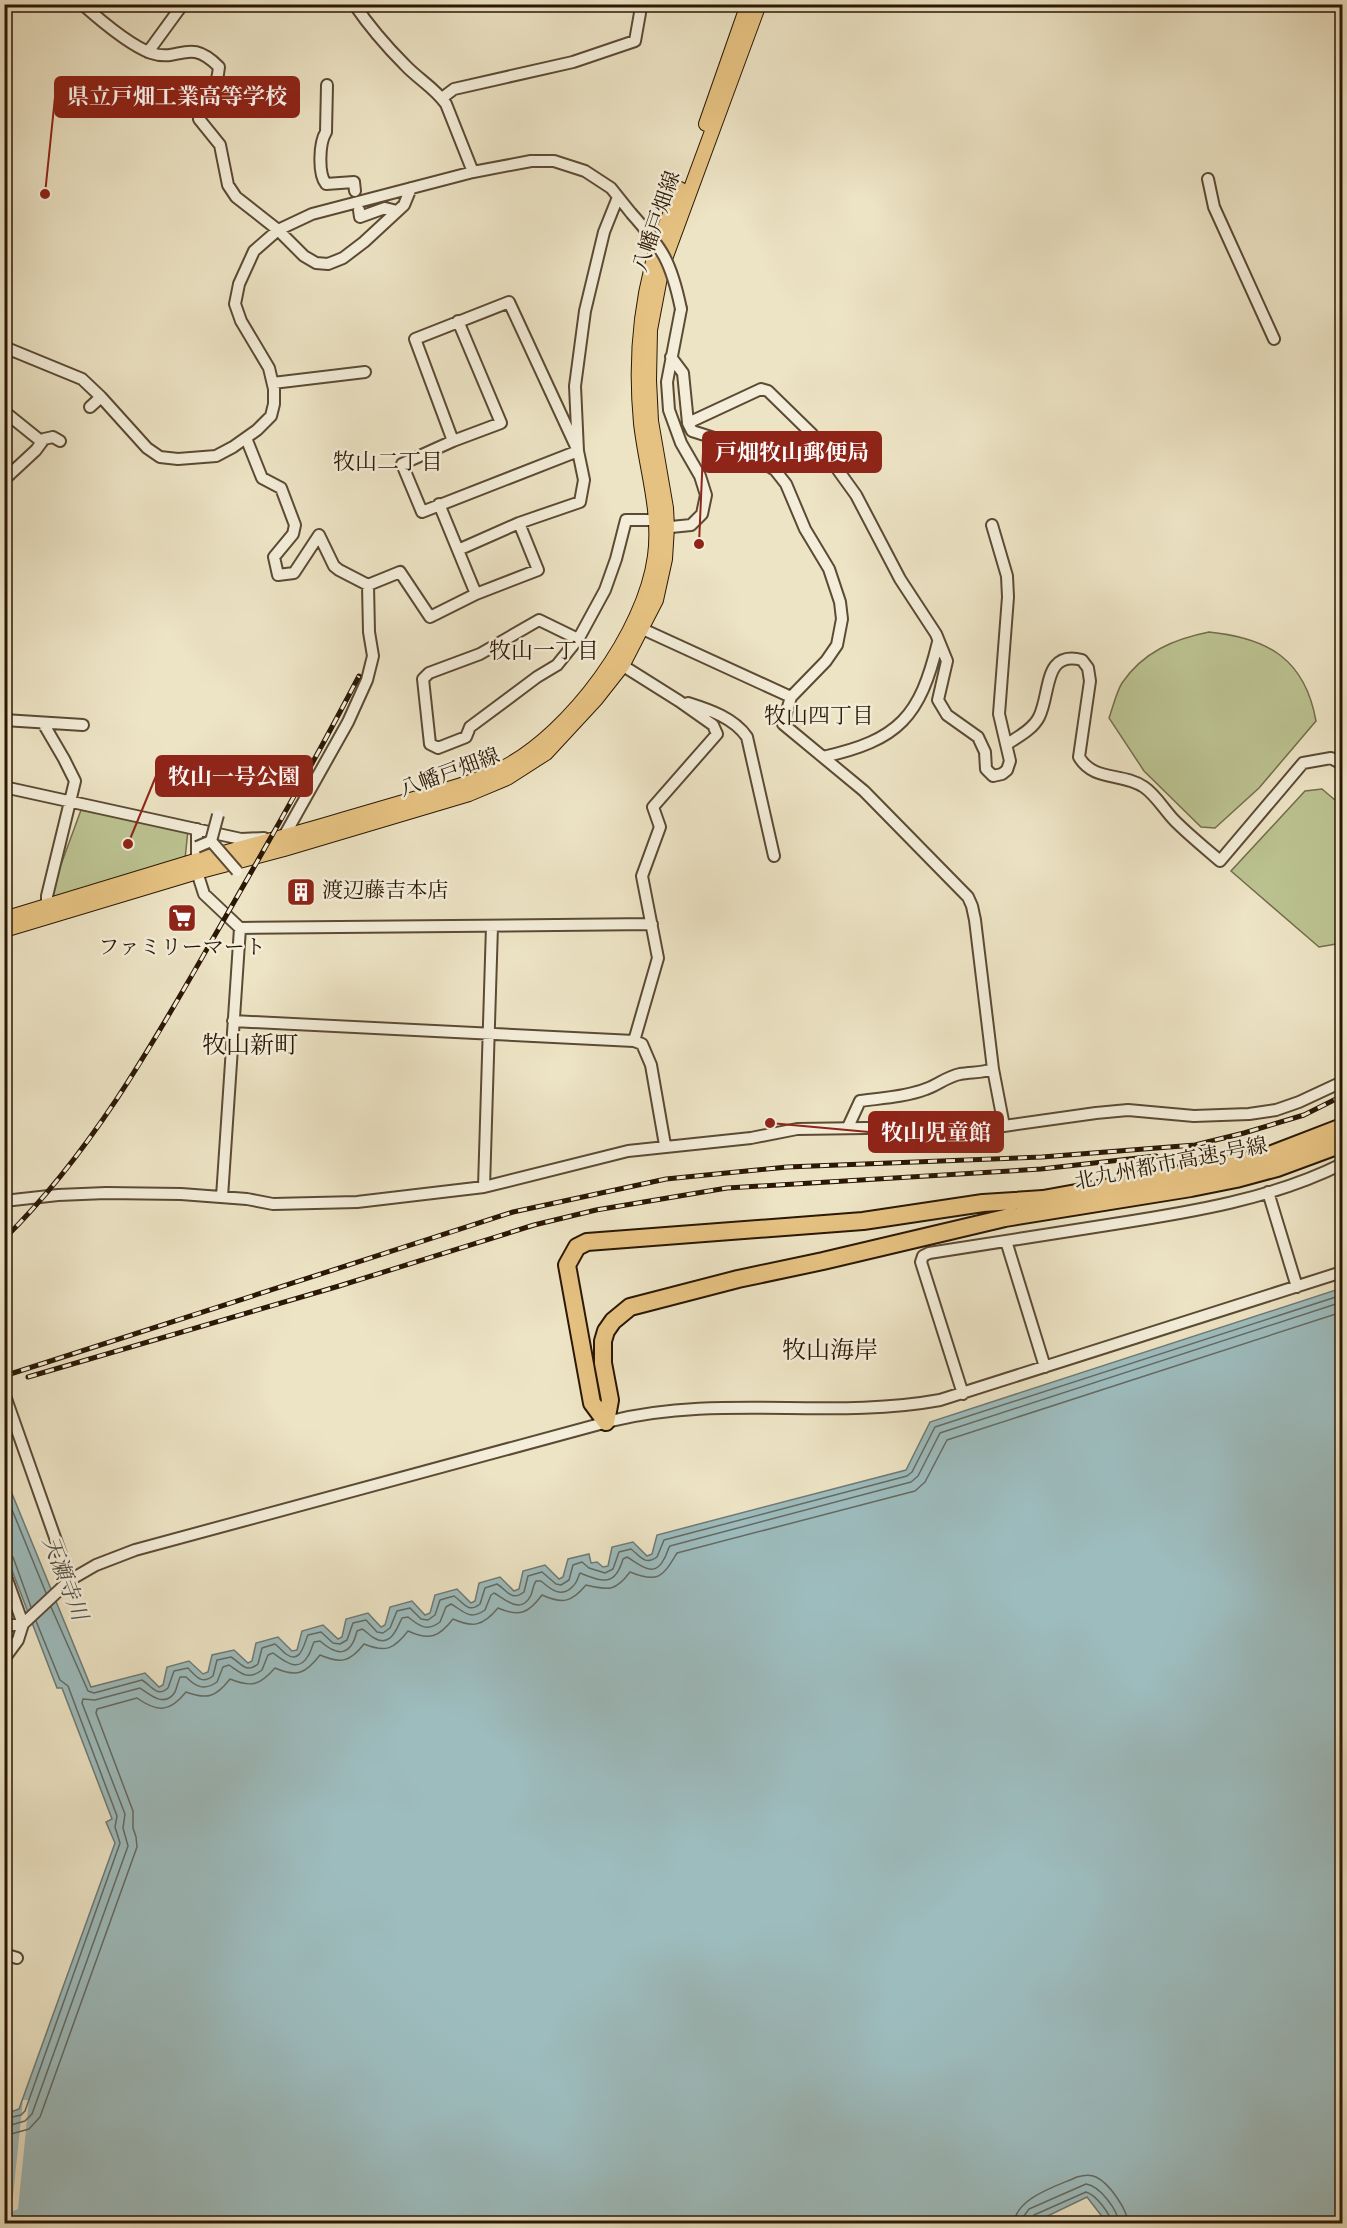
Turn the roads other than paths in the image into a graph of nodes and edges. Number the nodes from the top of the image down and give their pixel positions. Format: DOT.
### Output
graph roads {
  1 [pos="82,4"];
  2 [pos="183,4"];
  3 [pos="354,4"];
  4 [pos="639,4"];
  5 [pos="748,4"];
  6 [pos="759,4"];
  7 [pos="148,52"];
  8 [pos="327,85"];
  9 [pos="442,98"];
  10 [pos="473,172"];
  11 [pos="1208,179"];
  12 [pos="411,188"];
  13 [pos="355,191"];
  14 [pos="618,197"];
  15 [pos="359,210"];
  16 [pos="397,211"];
  17 [pos="278,230"];
  18 [pos="458,321"];
  19 [pos="1274,339"];
  20 [pos="4,347"];
  21 [pos="672,357"];
  22 [pos="365,372"];
  23 [pos="273,383"];
  24 [pos="101,397"];
  25 [pos="90,407"];
  26 [pos="4,414"];
  27 [pos="687,423"];
  28 [pos="246,438"];
  29 [pos="60,441"];
  30 [pos="453,441"];
  31 [pos="42,442"];
  32 [pos="578,451"];
  33 [pos="4,475"];
  34 [pos="439,504"];
  35 [pos="519,523"];
  36 [pos="660,525"];
  37 [pos="992,525"];
  38 [pos="458,550"];
  39 [pos="368,585"];
  40 [pos="476,594"];
  41 [pos="637,627"];
  42 [pos="578,639"];
  43 [pos="938,642"];
  44 [pos="618,663"];
  45 [pos="791,698"];
  46 [pos="679,701"];
  47 [pos="4,712"];
  48 [pos="9,720"];
  49 [pos="42,723"];
  50 [pos="83,725"];
  51 [pos="1007,744"];
  52 [pos="823,757"];
  53 [pos="1342,764"];
  54 [pos="4,787"];
  55 [pos="71,801"];
  56 [pos="218,815"];
  57 [pos="197,829"];
  58 [pos="283,838"];
  59 [pos="211,841"];
  60 [pos="196,847"];
  61 [pos="774,856"];
  62 [pos="196,866"];
  63 [pos="237,871"];
  64 [pos="47,906"];
  65 [pos="4,919"];
  66 [pos="652,924"];
  67 [pos="492,926"];
  68 [pos="240,928"];
  69 [pos="4,930"];
  70 [pos="233,1021"];
  71 [pos="489,1033"];
  72 [pos="634,1041"];
  73 [pos="993,1069"];
  74 [pos="1342,1080"];
  75 [pos="1004,1126"];
  76 [pos="848,1127"];
  77 [pos="1342,1127"];
  78 [pos="1342,1144"];
  79 [pos="665,1145"];
  80 [pos="1342,1164"];
  81 [pos="484,1187"];
  82 [pos="1268,1192"];
  83 [pos="222,1197"];
  84 [pos="4,1202"];
  85 [pos="1005,1241"];
  86 [pos="1342,1272"];
  87 [pos="1297,1287"];
  88 [pos="1045,1367"];
  89 [pos="4,1393"];
  90 [pos="963,1394"];
  91 [pos="606,1422"];
  92 [pos="4,1571"];
  93 [pos="70,1580"];
  94 [pos="23,1624"];
  95 [pos="4,1626"];
  96 [pos="4,1659"];
  97 [pos="4,1954"];
  98 [pos="17,1958"];
  1 -- 7 [label="street"];
  2 -- 7 [label="street"];
  3 -- 9 [label="street"];
  4 -- 9 [label="street"];
  5 -- 36 [label="main road, 八幡戸畑線"];
  6 -- 36 [label="main road, 八幡戸畑線"];
  7 -- 17 [label="street"];
  8 -- 13 [label="street"];
  9 -- 10 [label="street"];
  10 -- 12 [label="street"];
  10 -- 14 [label="street"];
  11 -- 19 [label="street"];
  12 -- 16 [label="street"];
  12 -- 17 [label="street"];
  14 -- 21 [label="street, bridge"];
  14 -- 32 [label="street"];
  15 -- 16 [label="street"];
  16 -- 17 [label="street"];
  17 -- 23 [label="street"];
  18 -- 30 [label="street"];
  18 -- 30 [label="street"];
  18 -- 32 [label="street"];
  20 -- 24 [label="street"];
  21 -- 27 [label="street"];
  21 -- 36 [label="street"];
  22 -- 23 [label="street"];
  23 -- 28 [label="street"];
  24 -- 25 [label="street"];
  24 -- 28 [label="street"];
  26 -- 31 [label="street"];
  27 -- 43 [label="street"];
  27 -- 45 [label="street"];
  28 -- 39 [label="street"];
  29 -- 31 [label="street"];
  30 -- 34 [label="street"];
  31 -- 33 [label="street"];
  32 -- 34 [label="street"];
  32 -- 35 [label="street"];
  34 -- 38 [label="street"];
  35 -- 38 [label="street"];
  35 -- 40 [label="street"];
  36 -- 41 [label="main road, 八幡戸畑線"];
  36 -- 42 [label="street"];
  37 -- 51 [label="street"];
  38 -- 40 [label="street"];
  39 -- 40 [label="street"];
  39 -- 58 [label="street"];
  41 -- 44 [label="main road, 八幡戸畑線"];
  41 -- 45 [label="street"];
  42 -- 42 [label="street"];
  43 -- 51 [label="street"];
  43 -- 52 [label="street"];
  44 -- 46 [label="street"];
  44 -- 58 [label="main road, 八幡戸畑線"];
  44 -- 62 [label="main road, 八幡戸畑線"];
  45 -- 52 [label="street"];
  46 -- 61 [label="street"];
  46 -- 66 [label="street"];
  47 -- 48 [label="street"];
  48 -- 49 [label="street"];
  49 -- 50 [label="street"];
  49 -- 55 [label="street"];
  51 -- 53 [label="street"];
  52 -- 73 [label="street"];
  54 -- 55 [label="street"];
  55 -- 57 [label="street"];
  55 -- 64 [label="street"];
  56 -- 59 [label="street, bridge"];
  57 -- 58 [label="street"];
  57 -- 62 [label="street"];
  58 -- 62 [label="main road, 八幡戸畑線"];
  59 -- 60 [label="street, bridge"];
  59 -- 63 [label="street, bridge"];
  62 -- 64 [label="main road, 八幡戸畑線"];
  62 -- 68 [label="street"];
  62 -- 69 [label="main road, 八幡戸畑線"];
  64 -- 65 [label="main road, 八幡戸畑線"];
  66 -- 67 [label="street"];
  66 -- 72 [label="street"];
  67 -- 68 [label="street"];
  67 -- 71 [label="street"];
  68 -- 70 [label="street"];
  70 -- 71 [label="street"];
  70 -- 83 [label="street"];
  71 -- 72 [label="street"];
  71 -- 81 [label="street"];
  72 -- 79 [label="street"];
  73 -- 75 [label="street"];
  73 -- 76 [label="street"];
  74 -- 75 [label="street"];
  75 -- 76 [label="street"];
  76 -- 79 [label="street"];
  77 -- 91 [label="highway, 北九州都市高速5号線"];
  78 -- 91 [label="highway, 北九州都市高速5号線"];
  79 -- 81 [label="street"];
  80 -- 82 [label="street"];
  81 -- 83 [label="street"];
  82 -- 85 [label="street"];
  82 -- 87 [label="street"];
  83 -- 84 [label="street"];
  85 -- 88 [label="street"];
  85 -- 90 [label="street"];
  86 -- 87 [label="street"];
  87 -- 88 [label="street"];
  88 -- 90 [label="street"];
  89 -- 93 [label="street"];
  90 -- 91 [label="street"];
  91 -- 93 [label="street"];
  92 -- 94 [label="street"];
  93 -- 94 [label="street"];
  94 -- 95 [label="street"];
  94 -- 96 [label="street"];
  97 -- 98 [label="street"];
}
